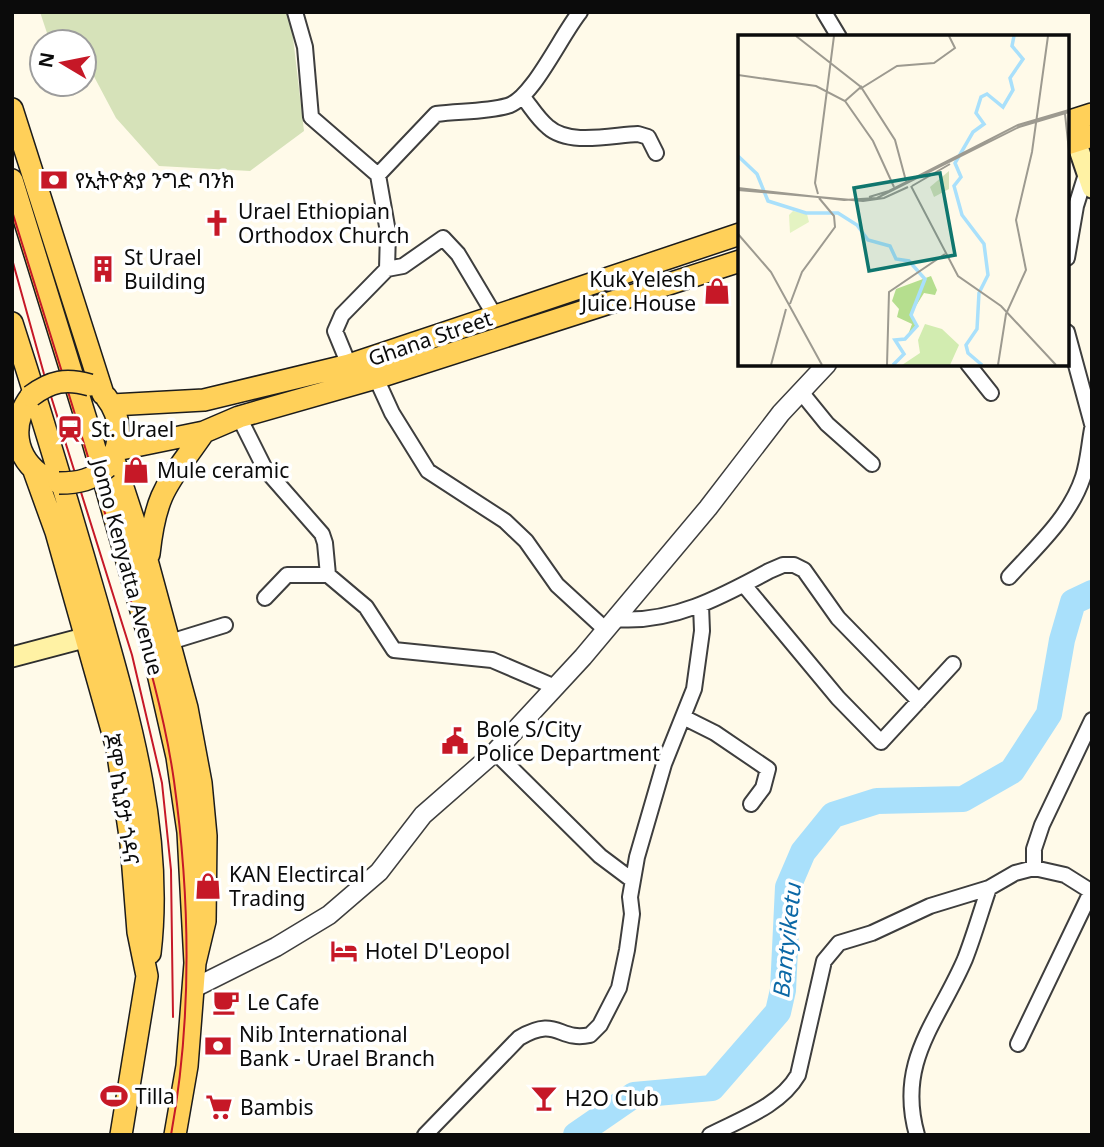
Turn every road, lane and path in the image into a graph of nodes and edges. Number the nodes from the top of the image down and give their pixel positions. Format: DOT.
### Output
graph roads {
  1 [pos="295,12"];
  2 [pos="580,12"];
  3 [pos="824,12"];
  4 [pos="838,35"];
  5 [pos="523,97"];
  6 [pos="12,109"];
  7 [pos="1092,114"];
  8 [pos="1074,133"];
  9 [pos="656,153"];
  10 [pos="378,175"];
  11 [pos="12,180"];
  12 [pos="1089,181"];
  13 [pos="738,235"];
  14 [pos="1069,246"];
  15 [pos="738,262"];
  16 [pos="387,269"];
  17 [pos="495,316"];
  18 [pos="12,323"];
  19 [pos="1069,340"];
  20 [pos="349,365"];
  21 [pos="825,366"];
  22 [pos="970,366"];
  23 [pos="376,378"];
  24 [pos="800,392"];
  25 [pos="991,393"];
  26 [pos="102,395"];
  27 [pos="20,405"];
  28 [pos="239,417"];
  29 [pos="1092,426"];
  30 [pos="204,432"];
  31 [pos="112,458"];
  32 [pos="24,463"];
  33 [pos="872,464"];
  34 [pos="148,564"];
  35 [pos="328,575"];
  36 [pos="1009,577"];
  37 [pos="744,584"];
  38 [pos="265,598"];
  39 [pos="701,605"];
  40 [pos="610,624"];
  41 [pos="225,625"];
  42 [pos="84,638"];
  43 [pos="170,642"];
  44 [pos="12,657"];
  45 [pos="953,664"];
  46 [pos="555,687"];
  47 [pos="919,701"];
  48 [pos="685,718"];
  49 [pos="1092,720"];
  50 [pos="495,752"];
  51 [pos="751,804"];
  52 [pos="1034,868"];
  53 [pos="632,880"];
  54 [pos="989,888"];
  55 [pos="1091,892"];
  56 [pos="195,963"];
  57 [pos="147,976"];
  58 [pos="194,988"];
  59 [pos="1018,1044"];
  60 [pos="121,1135"];
  61 [pos="175,1135"];
  62 [pos="425,1135"];
  63 [pos="710,1135"];
  64 [pos="916,1135"];
  1 -- 10 [label="street"];
  2 -- 5 [label="street"];
  3 -- 4 [label="street"];
  5 -- 9 [label="street"];
  5 -- 10 [label="street"];
  6 -- 26 [label="main road"];
  7 -- 8 [label="main road"];
  8 -- 12 [label="main road"];
  10 -- 16 [label="street"];
  11 -- 56 [label="main road, Jomo Kenyatta Avenue"];
  12 -- 14 [label="street"];
  13 -- 17 [label="main road, Ghana Street"];
  15 -- 23 [label="main road, Ghana Street"];
  16 -- 17 [label="street"];
  16 -- 20 [label="street"];
  17 -- 20 [label="main road, Ghana Street"];
  18 -- 57 [label="main road"];
  19 -- 29 [label="street"];
  20 -- 26 [label="main road, Ghana Street"];
  21 -- 24 [label="street"];
  22 -- 25 [label="street"];
  23 -- 28 [label="main road, Ghana Street"];
  23 -- 40 [label="street"];
  24 -- 33 [label="street"];
  24 -- 40 [label="street"];
  26 -- 27 [label="main road, bridge"];
  26 -- 31 [label="main road"];
  27 -- 32 [label="main road"];
  28 -- 30 [label="main road, Ghana Street"];
  28 -- 35 [label="street"];
  29 -- 36 [label="street"];
  30 -- 31 [label="main road, Ghana Street"];
  30 -- 34 [label="main road"];
  31 -- 32 [label="main road, bridge"];
  31 -- 34 [label="main road"];
  32 -- 42 [label="main road, ጆሞ ኬኒያታ ጎዳና"];
  34 -- 43 [label="main road"];
  35 -- 38 [label="street"];
  35 -- 46 [label="street"];
  37 -- 39 [label="street"];
  37 -- 47 [label="street"];
  37 -- 47 [label="street"];
  39 -- 40 [label="street"];
  39 -- 48 [label="street"];
  40 -- 46 [label="street"];
  41 -- 43 [label="street"];
  42 -- 44 [label="main road"];
  42 -- 57 [label="main road, ጆሞ ኬኒያታ ጎዳና"];
  43 -- 56 [label="main road"];
  45 -- 47 [label="street"];
  46 -- 50 [label="street"];
  48 -- 51 [label="street"];
  48 -- 53 [label="street"];
  49 -- 52 [label="street"];
  50 -- 53 [label="street"];
  50 -- 58 [label="street"];
  52 -- 54 [label="street"];
  52 -- 55 [label="street"];
  53 -- 62 [label="street"];
  54 -- 63 [label="street"];
  54 -- 64 [label="street"];
  55 -- 59 [label="street"];
  56 -- 58 [label="main road"];
  57 -- 60 [label="main road, ጆሞ ኬኒያታ ጎዳና"];
  58 -- 61 [label="main road"];
}
